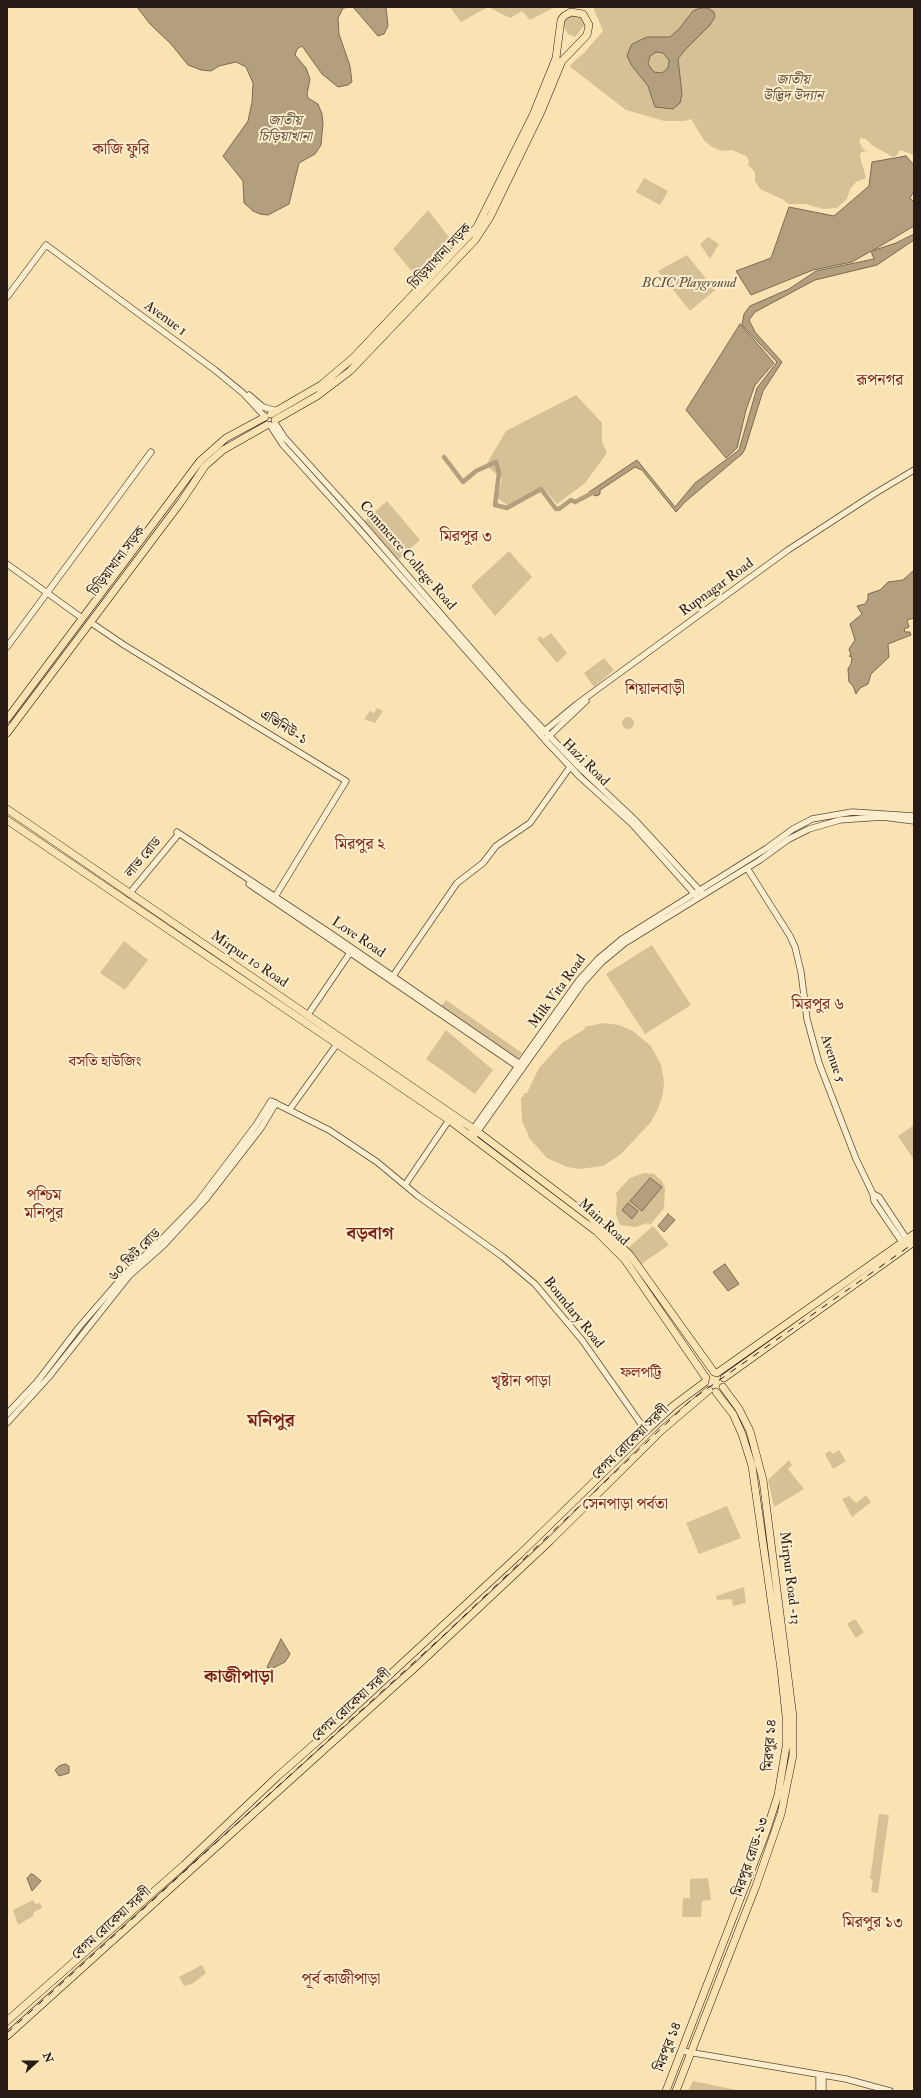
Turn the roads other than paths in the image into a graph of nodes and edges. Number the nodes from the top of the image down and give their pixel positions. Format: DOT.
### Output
graph roads {
  1 [pos="559,60"];
  2 [pos="7,297"];
  3 [pos="243,393"];
  4 [pos="271,419"];
  5 [pos="151,452"];
  6 [pos="914,470"];
  7 [pos="189,475"];
  8 [pos="196,479"];
  9 [pos="356,520"];
  10 [pos="150,526"];
  11 [pos="156,532"];
  12 [pos="7,564"];
  13 [pos="47,593"];
  14 [pos="82,618"];
  15 [pos="90,622"];
  16 [pos="462,646"];
  17 [pos="7,647"];
  18 [pos="588,697"];
  19 [pos="7,719"];
  20 [pos="7,733"];
  21 [pos="542,733"];
  22 [pos="547,738"];
  23 [pos="570,768"];
  24 [pos="7,809"];
  25 [pos="914,816"];
  26 [pos="914,821"];
  27 [pos="8,822"];
  28 [pos="179,835"];
  29 [pos="747,868"];
  30 [pos="129,894"];
  31 [pos="699,894"];
  32 [pos="274,898"];
  33 [pos="192,937"];
  34 [pos="187,943"];
  35 [pos="351,950"];
  36 [pos="393,976"];
  37 [pos="284,1000"];
  38 [pos="280,1006"];
  39 [pos="435,1008"];
  40 [pos="307,1016"];
  41 [pos="336,1044"];
  42 [pos="521,1067"];
  43 [pos="424,1100"];
  44 [pos="274,1102"];
  45 [pos="290,1109"];
  46 [pos="449,1120"];
  47 [pos="473,1133"];
  48 [pos="405,1185"];
  49 [pos="873,1194"];
  50 [pos="568,1204"];
  51 [pos="914,1234"];
  52 [pos="907,1242"];
  53 [pos="107,1300"];
  54 [pos="715,1372"];
  55 [pos="724,1378"];
  56 [pos="705,1380"];
  57 [pos="723,1388"];
  58 [pos="713,1391"];
  59 [pos="7,1414"];
  60 [pos="7,1423"];
  61 [pos="646,1431"];
  62 [pos="771,1535"];
  63 [pos="763,1536"];
  64 [pos="357,1706"];
  65 [pos="365,1713"];
  66 [pos="793,1755"];
  67 [pos="7,2021"];
  68 [pos="7,2036"];
  69 [pos="682,2051"];
  70 [pos="690,2053"];
  71 [pos="821,2076"];
  72 [pos="666,2091"];
  73 [pos="676,2091"];
  74 [pos="819,2091"];
  75 [pos="824,2091"];
  76 [pos="890,2091"];
  1 -- 1 [label="main road, চিড়িয়াখানা সড়ক"];
  1 -- 4 [label="main road, চিড়িয়াখানা সড়ক"];
  2 -- 3 [label="street, Avenue 1"];
  3 -- 4 [label="street, Avenue 1"];
  3 -- 4 [label="street"];
  4 -- 7 [label="main road, চিড়িয়াখানা সড়ক"];
  4 -- 8 [label="main road, চিড়িয়াখানা সড়ক"];
  4 -- 9 [label="street, Commerce College Road"];
  5 -- 13 [label="street"];
  6 -- 18 [label="street, Rupnagar Road"];
  7 -- 8 [label="main road"];
  7 -- 10 [label="main road, চিড়িয়াখানা সড়ক"];
  8 -- 11 [label="main road, চিড়িয়াখানা সড়ক"];
  9 -- 16 [label="street, Commerce College Road"];
  9 -- 21 [label="street, Commerce College Road"];
  10 -- 11 [label="main road"];
  10 -- 14 [label="main road, চিড়িয়াখানা সড়ক"];
  11 -- 15 [label="main road, চিড়িয়াখানা সড়ক"];
  12 -- 13 [label="street"];
  13 -- 14 [label="street"];
  13 -- 17 [label="street"];
  14 -- 15 [label="main road"];
  14 -- 19 [label="main road, চিড়িয়াখানা সড়ক"];
  15 -- 20 [label="main road, চিড়িয়াখানা সড়ক"];
  15 -- 32 [label="street, এভিনিউ-১"];
  16 -- 21 [label="street, Hazi Road"];
  18 -- 21 [label="street, Rupnagar Road"];
  18 -- 22 [label="street"];
  21 -- 22 [label="street, Hazi Road"];
  22 -- 23 [label="street, Hazi Road"];
  22 -- 31 [label="street, Hazi Road"];
  23 -- 31 [label="street, Hazi Road"];
  23 -- 36 [label="street"];
  24 -- 30 [label="main road, Mirpur 10 Road"];
  25 -- 31 [label="street, Milk Vita Road"];
  26 -- 29 [label="street, Milk Vita Road"];
  27 -- 34 [label="main road, Mirpur 10 Road"];
  28 -- 30 [label="street, লাভ রোড"];
  28 -- 32 [label="street, Love Road"];
  29 -- 31 [label="street, Milk Vita Road"];
  29 -- 49 [label="street, Avenue 5"];
  30 -- 33 [label="main road, Mirpur 10 Road"];
  31 -- 42 [label="street, Milk Vita Road"];
  32 -- 35 [label="street, Love Road"];
  33 -- 34 [label="main road"];
  33 -- 37 [label="main road, Mirpur 10 Road"];
  34 -- 38 [label="main road, Mirpur 10 Road"];
  35 -- 36 [label="street, Love Road"];
  35 -- 39 [label="street, Love Road"];
  35 -- 40 [label="street"];
  36 -- 39 [label="street, Love Road"];
  37 -- 38 [label="main road"];
  37 -- 40 [label="main road, Mirpur 10 Road"];
  38 -- 41 [label="main road, Mirpur 10 Road"];
  39 -- 42 [label="street, Love Road"];
  40 -- 43 [label="main road, Mirpur 10 Road"];
  41 -- 43 [label="main road, Mirpur 10 Road"];
  41 -- 45 [label="street"];
  42 -- 47 [label="street, Milk Vita Road"];
  43 -- 46 [label="main road, Mirpur 10 Road"];
  43 -- 47 [label="main road, Mirpur 10 Road"];
  44 -- 45 [label="street, Boundary Road"];
  44 -- 53 [label="street, ৬০ ফিট রোড"];
  45 -- 48 [label="street, Boundary Road"];
  46 -- 47 [label="main road, Main Road"];
  46 -- 48 [label="street"];
  47 -- 50 [label="main road, Main Road"];
  48 -- 61 [label="street, Boundary Road"];
  49 -- 52 [label="street, Avenue 5"];
  49 -- 52 [label="street"];
  50 -- 54 [label="main road, Main Road"];
  50 -- 56 [label="main road, Main Road"];
  51 -- 52 [label="main road"];
  52 -- 54 [label="main road"];
  52 -- 55 [label="main road"];
  53 -- 59 [label="street, ৬০ ফিট রোড"];
  53 -- 60 [label="street, ৬০ ফিট রোড"];
  54 -- 55 [label="main road, Main Road"];
  54 -- 56 [label="main road, বেগম রোকেয়া সরণী"];
  55 -- 57 [label="main road"];
  56 -- 58 [label="main road, Main Road"];
  56 -- 61 [label="main road, বেগম রোকেয়া সরণী"];
  57 -- 58 [label="main road, বেগম রোকেয়া সরণী"];
  57 -- 62 [label="main road, Mirpur Road -13"];
  58 -- 63 [label="main road, মিরপুর ১৪"];
  58 -- 65 [label="main road, বেগম রোকেয়া সরণী"];
  61 -- 64 [label="main road, বেগম রোকেয়া সরণী"];
  62 -- 63 [label="main road"];
  62 -- 66 [label="main road, Mirpur Road -13"];
  63 -- 69 [label="main road, মিরপুর ১৪"];
  64 -- 65 [label="main road"];
  64 -- 67 [label="main road, বেগম রোকেয়া সরণী"];
  65 -- 68 [label="main road, বেগম রোকেয়া সরণী"];
  66 -- 70 [label="main road, মিরপুর রোড-১৩"];
  69 -- 70 [label="street"];
  69 -- 72 [label="main road, মিরপুর ১৪"];
  70 -- 71 [label="street"];
  70 -- 73 [label="main road, মিরপুর রোড-১৩"];
  71 -- 74 [label="street"];
  71 -- 75 [label="street"];
  71 -- 76 [label="street"];
}
